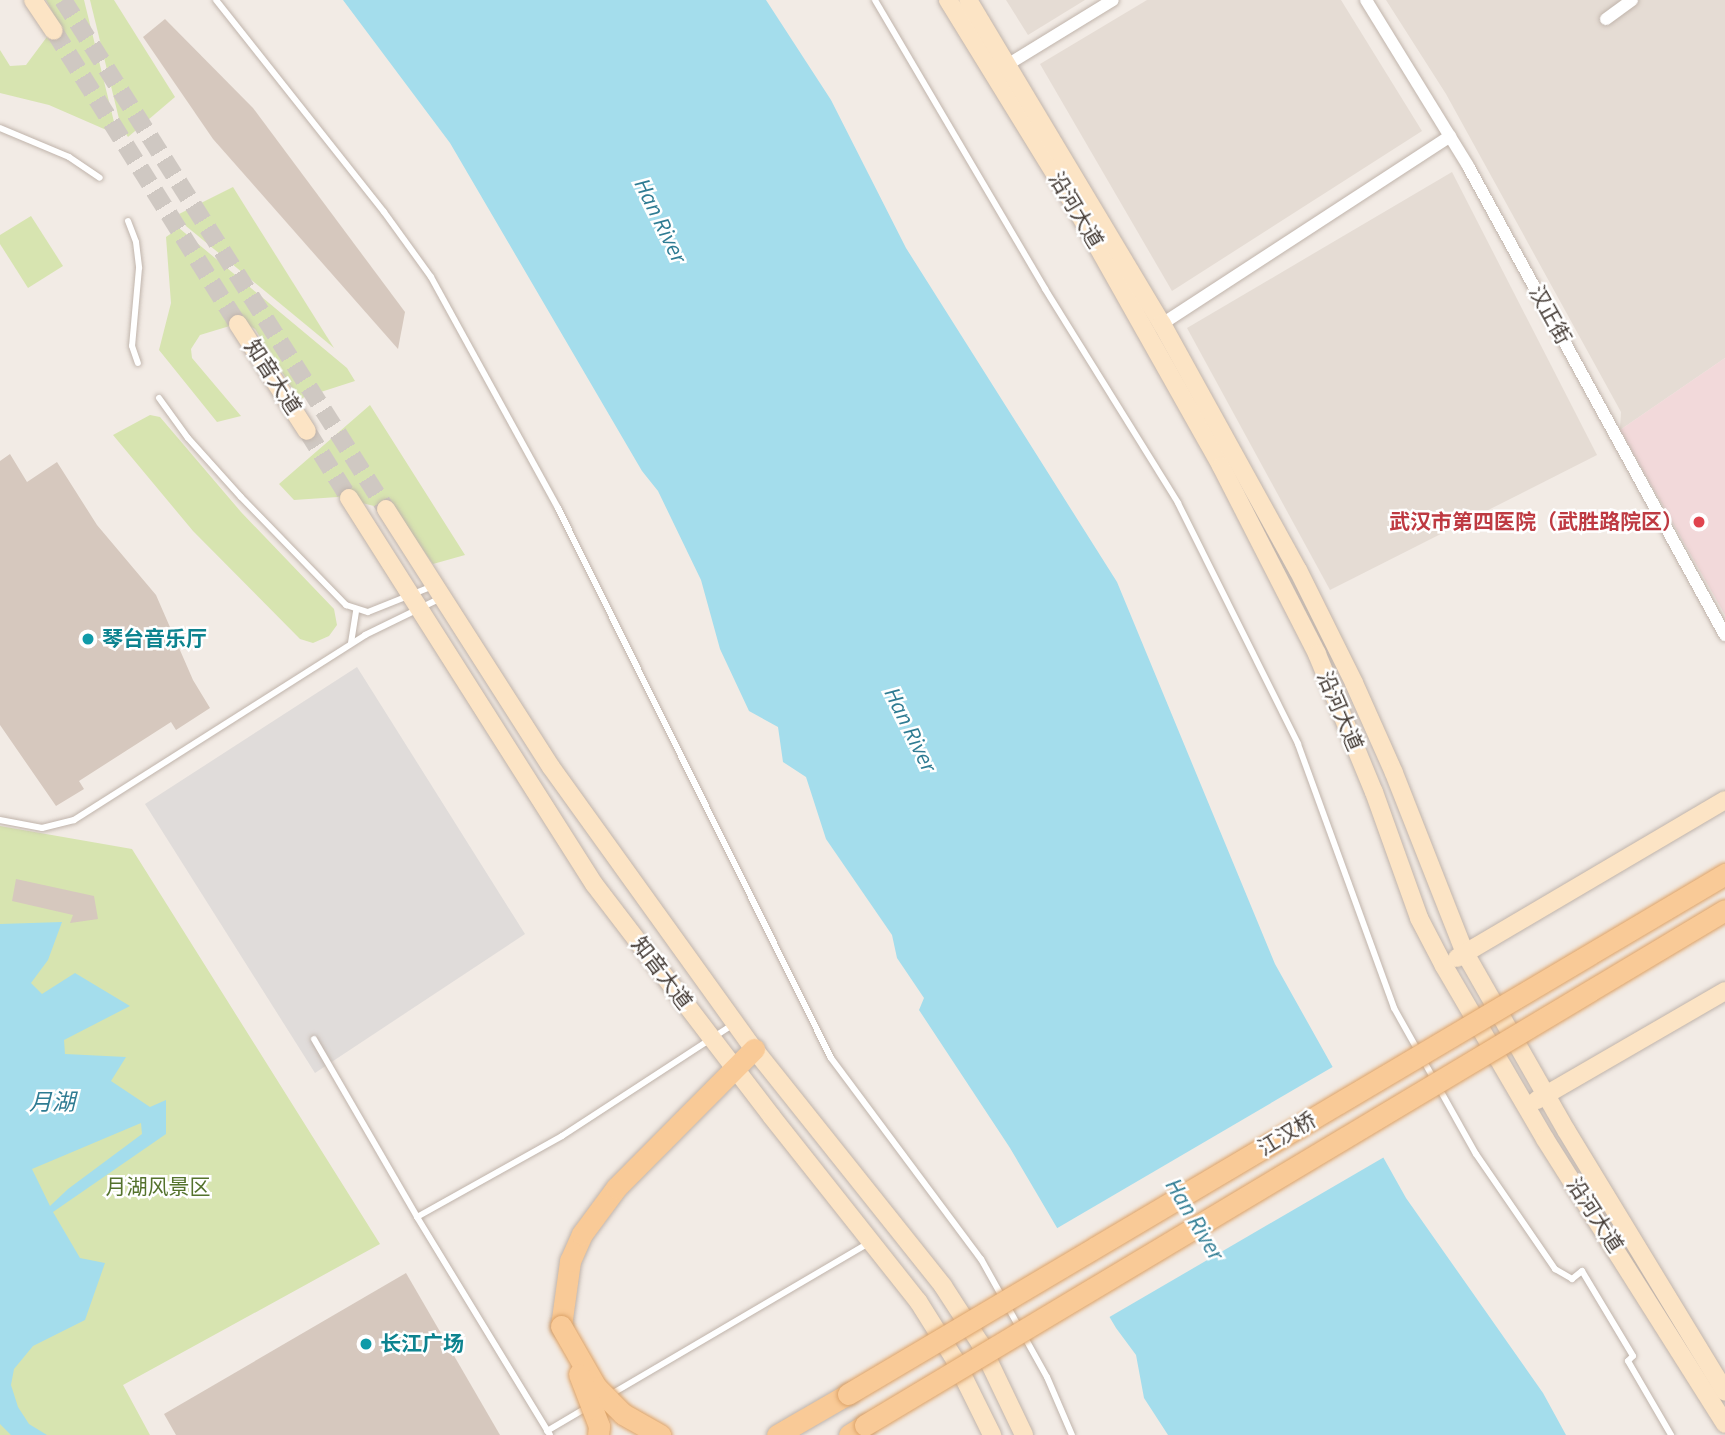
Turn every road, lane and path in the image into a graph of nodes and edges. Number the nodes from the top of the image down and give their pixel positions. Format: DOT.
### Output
graph roads {
  1 [pos="33,0"];
  2 [pos="216,0"];
  3 [pos="875,0"];
  4 [pos="947,0"];
  5 [pos="968,0"];
  6 [pos="1113,0"];
  7 [pos="1366,0"];
  8 [pos="1632,0"];
  9 [pos="1606,19"];
  10 [pos="54,32"];
  11 [pos="1007,65"];
  12 [pos="0,128"];
  13 [pos="1450,136"];
  14 [pos="100,178"];
  15 [pos="128,221"];
  16 [pos="238,324"];
  17 [pos="1162,324"];
  18 [pos="138,363"];
  19 [pos="159,398"];
  20 [pos="307,431"];
  21 [pos="349,498"];
  22 [pos="386,509"];
  23 [pos="439,591"];
  24 [pos="417,602"];
  25 [pos="356,610"];
  26 [pos="1725,635"];
  27 [pos="351,643"];
  28 [pos="1725,800"];
  29 [pos="0,820"];
  30 [pos="1725,874"];
  31 [pos="1725,910"];
  32 [pos="1465,953"];
  33 [pos="1444,965"];
  34 [pos="1725,991"];
  35 [pos="736,1023"];
  36 [pos="712,1038"];
  37 [pos="314,1039"];
  38 [pos="754,1049"];
  39 [pos="735,1069"];
  40 [pos="1546,1095"];
  41 [pos="1525,1106"];
  42 [pos="417,1217"];
  43 [pos="872,1241"];
  44 [pos="561,1326"];
  45 [pos="1725,1391"];
  46 [pos="1725,1424"];
  47 [pos="857,1430"];
  48 [pos="549,1433"];
  49 [pos="598,1435"];
  50 [pos="660,1435"];
  51 [pos="777,1435"];
  52 [pos="992,1435"];
  53 [pos="1024,1435"];
  54 [pos="1072,1435"];
  55 [pos="1671,1435"];
  1 -- 10 [label="main road"];
  2 -- 54 [label="lane"];
  3 -- 55 [label="lane"];
  4 -- 33 [label="main road, 沿河大道"];
  5 -- 11 [label="main road, 沿河大道"];
  6 -- 11 [label="street"];
  7 -- 13 [label="street, 汉正街"];
  8 -- 9 [label="street"];
  11 -- 17 [label="main road, 沿河大道"];
  12 -- 14 [label="lane"];
  13 -- 17 [label="street"];
  13 -- 26 [label="street, 汉正街"];
  15 -- 18 [label="lane"];
  16 -- 20 [label="main road, 知音大道"];
  17 -- 32 [label="main road, 沿河大道"];
  19 -- 25 [label="lane"];
  21 -- 24 [label="main road, 知音大道"];
  22 -- 23 [label="main road, 知音大道"];
  23 -- 24 [label="lane"];
  23 -- 24 [label="lane"];
  23 -- 35 [label="main road, 知音大道"];
  24 -- 25 [label="lane"];
  24 -- 27 [label="lane"];
  24 -- 36 [label="main road, 知音大道"];
  25 -- 27 [label="lane"];
  27 -- 29 [label="lane"];
  28 -- 32 [label="main road"];
  30 -- 51 [label="main road, 江汉桥, bridge"];
  31 -- 47 [label="main road, 江汉桥, bridge"];
  32 -- 33 [label="main road"];
  32 -- 40 [label="main road, 沿河大道"];
  33 -- 41 [label="main road, 沿河大道"];
  34 -- 40 [label="main road"];
  35 -- 36 [label="lane"];
  35 -- 38 [label="main road, 知音大道"];
  36 -- 39 [label="main road, 知音大道"];
  36 -- 42 [label="lane"];
  37 -- 42 [label="lane"];
  38 -- 39 [label="main road"];
  38 -- 53 [label="main road, 知音大道"];
  39 -- 43 [label="main road, 知音大道"];
  39 -- 44 [label="main road"];
  40 -- 41 [label="main road"];
  40 -- 45 [label="main road, 沿河大道"];
  41 -- 46 [label="main road, 沿河大道"];
  42 -- 48 [label="lane"];
  43 -- 48 [label="lane"];
  43 -- 52 [label="main road, 知音大道"];
  44 -- 49 [label="main road, bridge"];
  44 -- 50 [label="main road, bridge"];
}
